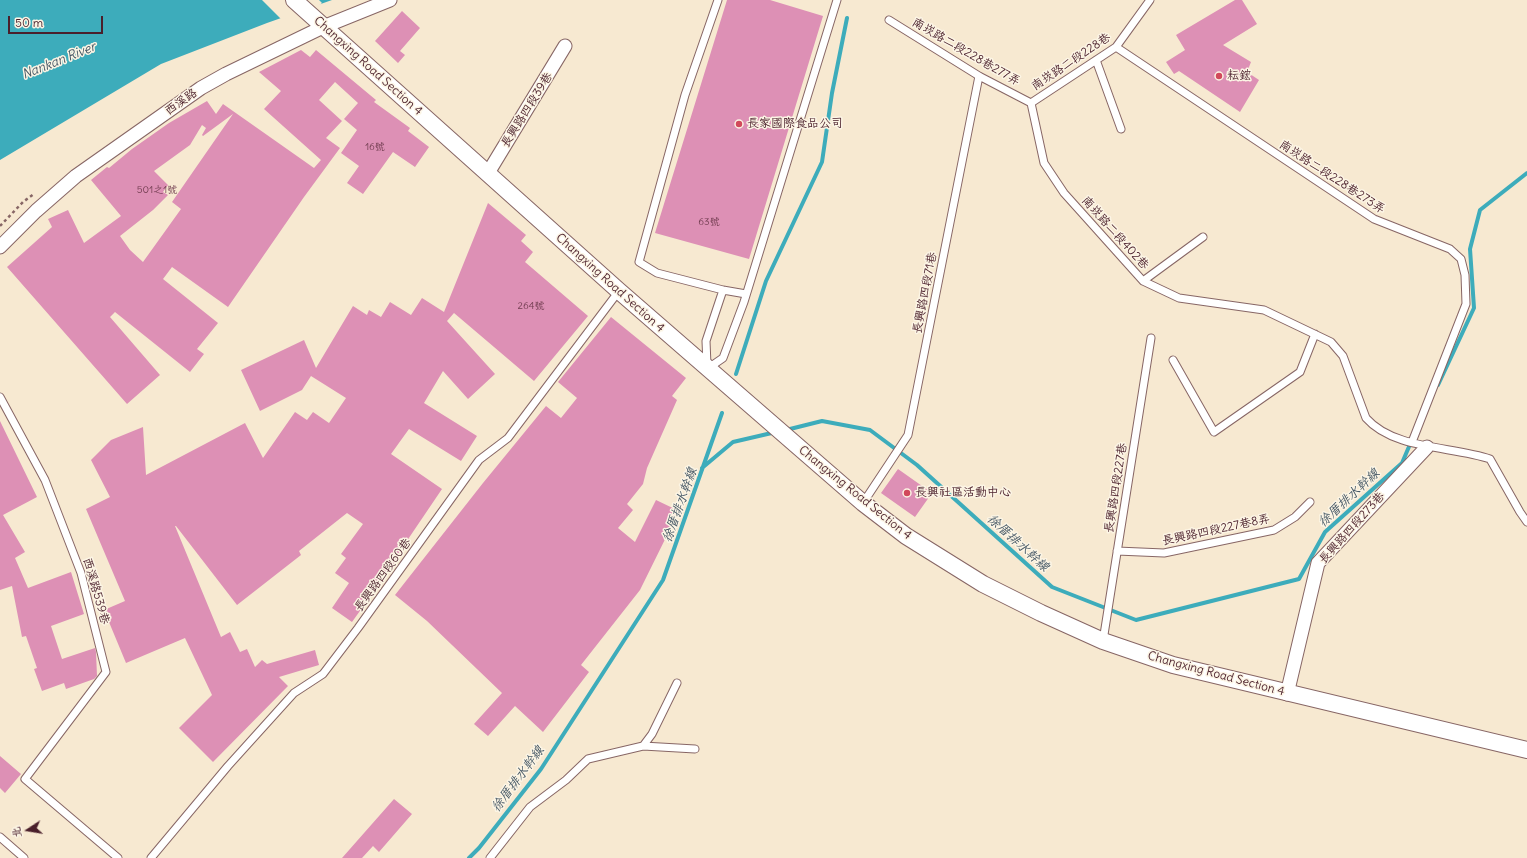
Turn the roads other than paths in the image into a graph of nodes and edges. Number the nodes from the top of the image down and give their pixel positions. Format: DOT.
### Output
graph roads {
  1 [pos="294,0"];
  2 [pos="390,0"];
  3 [pos="718,0"];
  4 [pos="837,0"];
  5 [pos="1150,0"];
  6 [pos="889,20"];
  7 [pos="323,27"];
  8 [pos="565,46"];
  9 [pos="1116,47"];
  10 [pos="1096,60"];
  11 [pos="980,76"];
  12 [pos="1031,103"];
  13 [pos="1121,129"];
  14 [pos="488,173"];
  15 [pos="1203,237"];
  16 [pos="0,247"];
  17 [pos="1143,281"];
  18 [pos="723,290"];
  19 [pos="618,291"];
  20 [pos="746,294"];
  21 [pos="1315,334"];
  22 [pos="1151,338"];
  23 [pos="1173,360"];
  24 [pos="707,369"];
  25 [pos="0,397"];
  26 [pos="1412,442"];
  27 [pos="1427,447"];
  28 [pos="1310,502"];
  29 [pos="863,503"];
  30 [pos="1527,522"];
  31 [pos="1117,551"];
  32 [pos="1103,641"];
  33 [pos="677,683"];
  34 [pos="1287,694"];
  35 [pos="643,746"];
  36 [pos="695,749"];
  37 [pos="1527,750"];
  38 [pos="0,837"];
  39 [pos="24,858"];
  40 [pos="118,858"];
  41 [pos="151,858"];
  42 [pos="490,858"];
  1 -- 7 [label="street, Changxing Road Section 4"];
  2 -- 7 [label="street, 西溪路"];
  3 -- 18 [label="lane"];
  4 -- 20 [label="lane"];
  5 -- 9 [label="lane, 南崁路二段228巷"];
  6 -- 11 [label="lane, 南崁路二段228巷277弄"];
  7 -- 14 [label="street, Changxing Road Section 4"];
  7 -- 16 [label="street, 西溪路"];
  8 -- 14 [label="street, 長興路四段39巷"];
  9 -- 10 [label="lane, 南崁路二段228巷"];
  9 -- 26 [label="lane, 南崁路二段228巷273弄"];
  10 -- 12 [label="lane, 南崁路二段228巷"];
  10 -- 13 [label="lane"];
  11 -- 12 [label="lane, 南崁路二段228巷277弄"];
  11 -- 29 [label="lane, 長興路四段71巷"];
  12 -- 17 [label="lane, 南崁路二段402巷"];
  14 -- 19 [label="street, Changxing Road Section 4"];
  15 -- 17 [label="lane"];
  17 -- 21 [label="lane, 南崁路二段402巷"];
  18 -- 20 [label="lane"];
  18 -- 24 [label="lane"];
  19 -- 24 [label="street, Changxing Road Section 4"];
  19 -- 41 [label="lane, 長興路四段60巷"];
  20 -- 24 [label="lane"];
  21 -- 23 [label="lane"];
  21 -- 26 [label="lane, 南崁路二段402巷"];
  22 -- 31 [label="lane, 長興路四段227巷"];
  24 -- 29 [label="street, Changxing Road Section 4"];
  25 -- 40 [label="lane, 西溪路539巷"];
  26 -- 27 [label="lane, 南崁路二段402巷"];
  27 -- 30 [label="lane, 南崁路二段402巷"];
  27 -- 34 [label="street, 長興路四段273巷"];
  28 -- 31 [label="lane, 長興路四段227巷8弄"];
  29 -- 32 [label="street, Changxing Road Section 4"];
  31 -- 32 [label="lane, 長興路四段227巷"];
  32 -- 34 [label="street, Changxing Road Section 4"];
  33 -- 35 [label="lane"];
  34 -- 37 [label="street, Changxing Road Section 4"];
  35 -- 36 [label="lane"];
  35 -- 42 [label="lane"];
  38 -- 39 [label="lane"];
}
